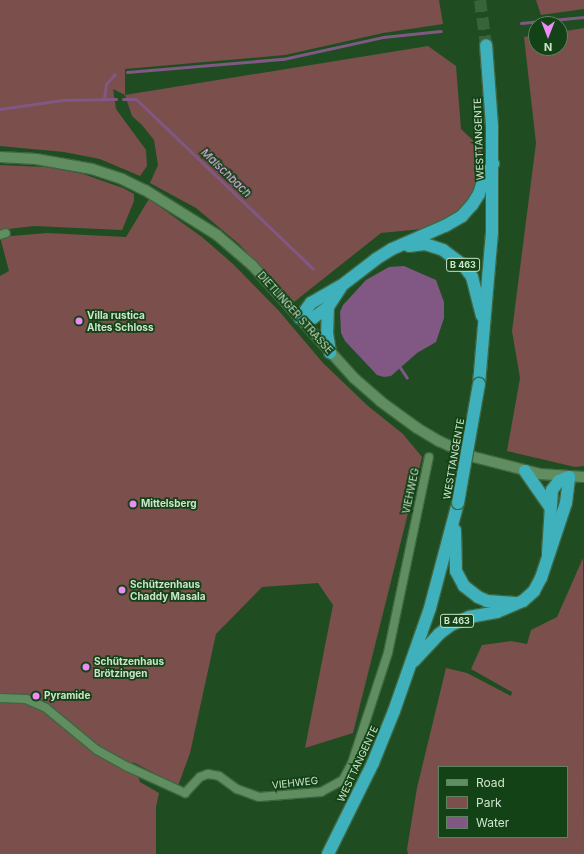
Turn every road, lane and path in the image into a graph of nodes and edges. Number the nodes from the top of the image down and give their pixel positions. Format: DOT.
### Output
graph roads {
  1 [pos="486,45"];
  2 [pos="0,157"];
  3 [pos="493,164"];
  4 [pos="396,247"];
  5 [pos="341,286"];
  6 [pos="328,307"];
  7 [pos="300,318"];
  8 [pos="485,333"];
  9 [pos="330,353"];
  10 [pos="428,457"];
  11 [pos="525,472"];
  12 [pos="569,477"];
  13 [pos="584,478"];
  14 [pos="550,507"];
  15 [pos="455,517"];
  16 [pos="548,554"];
  17 [pos="518,603"];
  18 [pos="411,665"];
  19 [pos="0,698"];
  20 [pos="328,854"];
  1 -- 3 [label="highway, WESTTANGENTE / B 463"];
  2 -- 7 [label="main road, DIETLINGER STRASSE"];
  3 -- 4 [label="highway, B 463"];
  3 -- 8 [label="highway, WESTTANGENTE / B 463"];
  4 -- 5 [label="highway, B 463"];
  4 -- 8 [label="highway, B 463"];
  5 -- 6 [label="highway, B 463"];
  5 -- 7 [label="highway, B 463"];
  6 -- 7 [label="highway, B 463"];
  6 -- 9 [label="highway, B 463"];
  7 -- 9 [label="main road, DIETLINGER STRASSE"];
  8 -- 15 [label="highway, WESTTANGENTE / B 463, bridge"];
  9 -- 11 [label="main road, DIETLINGER STRASSE"];
  10 -- 19 [label="street, VIEHWEG"];
  11 -- 12 [label="main road, DIETLINGER STRASSE"];
  11 -- 14 [label="highway"];
  12 -- 13 [label="main road, DIETLINGER STRASSE"];
  12 -- 14 [label="highway, B 463"];
  12 -- 16 [label="highway, B 463"];
  14 -- 16 [label="highway, B 463"];
  15 -- 17 [label="highway, B 463"];
  15 -- 18 [label="highway, WESTTANGENTE / B 463"];
  16 -- 17 [label="highway, B 463"];
  17 -- 18 [label="highway, B 463"];
  18 -- 20 [label="highway, WESTTANGENTE / B 463"];
}
